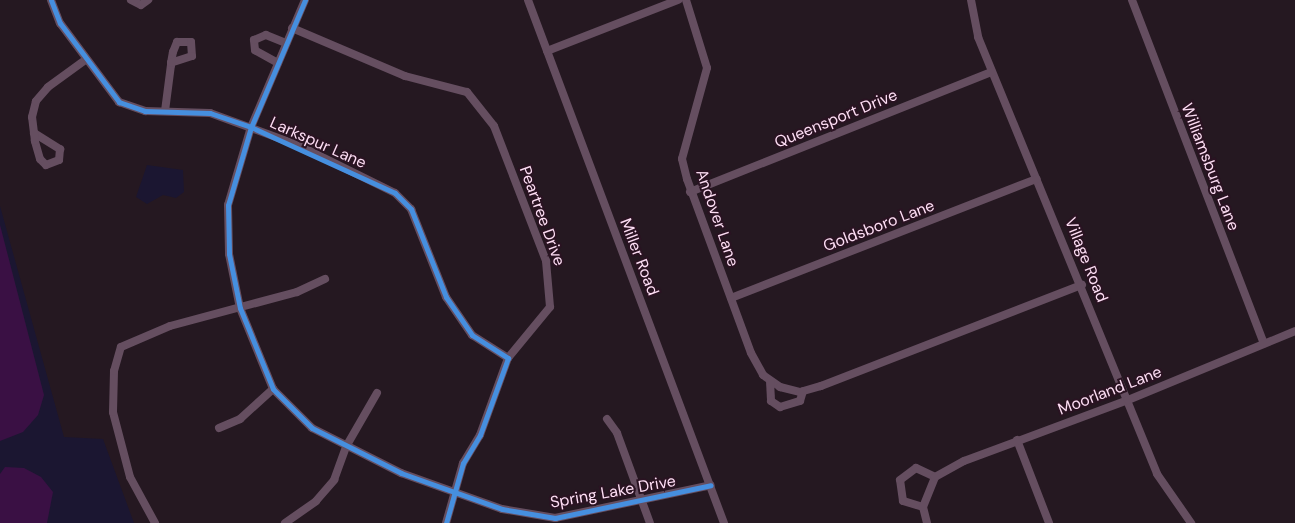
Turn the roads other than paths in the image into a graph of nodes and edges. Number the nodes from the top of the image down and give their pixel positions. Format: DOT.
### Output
graph roads {
  1 [pos="51,0"];
  2 [pos="131,0"];
  3 [pos="148,0"];
  4 [pos="305,0"];
  5 [pos="528,0"];
  6 [pos="678,0"];
  7 [pos="686,0"];
  8 [pos="971,0"];
  9 [pos="1132,0"];
  10 [pos="292,28"];
  11 [pos="286,43"];
  12 [pos="546,51"];
  13 [pos="85,60"];
  14 [pos="171,62"];
  15 [pos="278,63"];
  16 [pos="992,72"];
  17 [pos="166,111"];
  18 [pos="251,127"];
  19 [pos="34,134"];
  20 [pos="1037,179"];
  21 [pos="690,192"];
  22 [pos="325,279"];
  23 [pos="1082,285"];
  24 [pos="731,298"];
  25 [pos="240,308"];
  26 [pos="1295,331"];
  27 [pos="1264,343"];
  28 [pos="508,358"];
  29 [pos="770,380"];
  30 [pos="273,389"];
  31 [pos="803,391"];
  32 [pos="377,393"];
  33 [pos="1128,400"];
  34 [pos="607,419"];
  35 [pos="219,428"];
  36 [pos="1017,440"];
  37 [pos="346,445"];
  38 [pos="935,477"];
  39 [pos="711,485"];
  40 [pos="454,494"];
  41 [pos="643,502"];
  42 [pos="923,507"];
  43 [pos="555,521"];
  44 [pos="155,523"];
  45 [pos="285,523"];
  46 [pos="446,523"];
  47 [pos="650,523"];
  48 [pos="724,523"];
  49 [pos="927,523"];
  50 [pos="1049,523"];
  51 [pos="1191,523"];
  1 -- 13 [label="street, Larkspur Lane"];
  2 -- 3 [label="street"];
  4 -- 10 [label="street, Spring Lake Drive"];
  5 -- 12 [label="street, Miller Road"];
  6 -- 12 [label="street"];
  7 -- 21 [label="street, Andover Lane"];
  8 -- 16 [label="street, Village Road"];
  9 -- 27 [label="street, Williamsburg Lane"];
  10 -- 11 [label="street, Spring Lake Drive"];
  10 -- 28 [label="street, Peartree Drive"];
  11 -- 15 [label="street, Spring Lake Drive"];
  11 -- 15 [label="street"];
  12 -- 39 [label="street, Miller Road"];
  13 -- 17 [label="street, Larkspur Lane"];
  13 -- 19 [label="street"];
  14 -- 17 [label="street"];
  15 -- 18 [label="street, Spring Lake Drive"];
  16 -- 20 [label="street, Village Road"];
  16 -- 21 [label="street, Queensport Drive"];
  17 -- 18 [label="street, Larkspur Lane"];
  18 -- 25 [label="street, Spring Lake Drive"];
  18 -- 28 [label="street, Larkspur Lane"];
  20 -- 23 [label="street, Village Road"];
  20 -- 24 [label="street, Goldsboro Lane"];
  21 -- 24 [label="street, Andover Lane"];
  22 -- 25 [label="street"];
  23 -- 31 [label="street, Andover Lane"];
  23 -- 33 [label="street, Village Road"];
  24 -- 29 [label="street, Andover Lane"];
  25 -- 30 [label="street, Spring Lake Drive"];
  25 -- 44 [label="street"];
  26 -- 27 [label="street, Moorland Lane"];
  27 -- 33 [label="street, Moorland Lane"];
  28 -- 40 [label="street, Peartree Drive"];
  29 -- 31 [label="street"];
  29 -- 31 [label="street, Andover Lane"];
  30 -- 35 [label="street"];
  30 -- 37 [label="street, Spring Lake Drive"];
  32 -- 37 [label="street"];
  33 -- 36 [label="street, Moorland Lane"];
  33 -- 51 [label="street, Village Road"];
  34 -- 41 [label="street"];
  36 -- 38 [label="street, Moorland Lane"];
  36 -- 50 [label="street"];
  37 -- 40 [label="street, Spring Lake Drive"];
  37 -- 45 [label="street"];
  38 -- 42 [label="street"];
  38 -- 42 [label="street"];
  39 -- 41 [label="street, Spring Lake Drive"];
  39 -- 48 [label="street, Miller Road"];
  40 -- 43 [label="street, Spring Lake Drive"];
  40 -- 46 [label="street, Peartree Drive"];
  41 -- 43 [label="street, Spring Lake Drive"];
  41 -- 47 [label="street"];
  42 -- 49 [label="street"];
}
